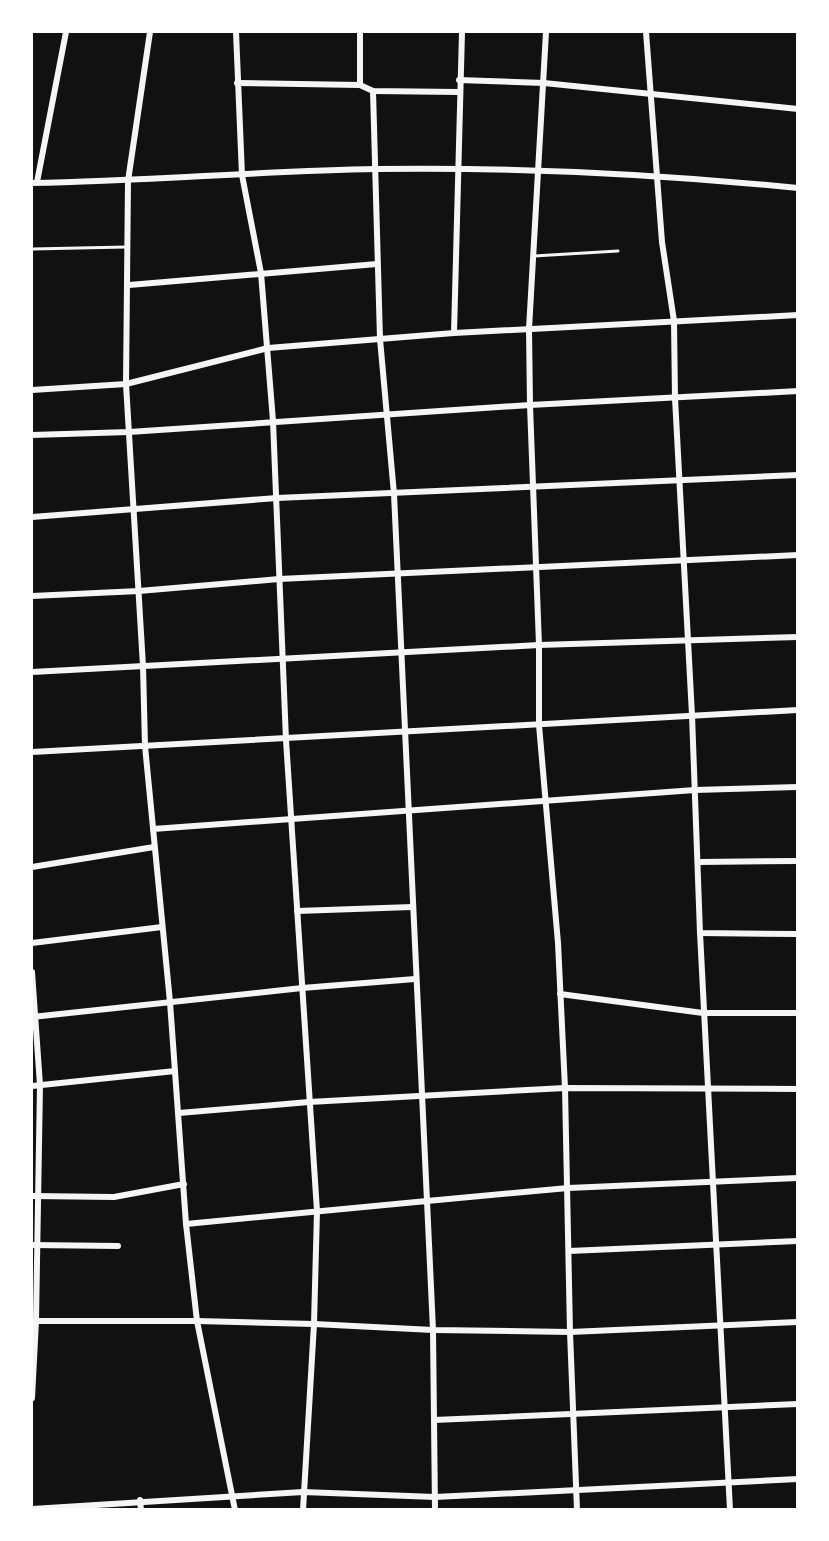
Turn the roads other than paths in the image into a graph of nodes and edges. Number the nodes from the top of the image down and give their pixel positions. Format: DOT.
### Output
graph roads {
  1 [pos="66,32"];
  2 [pos="150,32"];
  3 [pos="236,32"];
  4 [pos="360,32"];
  5 [pos="462,32"];
  6 [pos="546,32"];
  7 [pos="646,32"];
  8 [pos="459,80"];
  9 [pos="237,83"];
  10 [pos="544,83"];
  11 [pos="360,85"];
  12 [pos="373,91"];
  13 [pos="458,92"];
  14 [pos="651,93"];
  15 [pos="798,109"];
  16 [pos="456,168"];
  17 [pos="373,169"];
  18 [pos="540,169"];
  19 [pos="656,174"];
  20 [pos="242,175"];
  21 [pos="128,181"];
  22 [pos="34,183"];
  23 [pos="798,188"];
  24 [pos="127,247"];
  25 [pos="32,249"];
  26 [pos="618,251"];
  27 [pos="534,256"];
  28 [pos="377,264"];
  29 [pos="261,273"];
  30 [pos="129,285"];
  31 [pos="798,315"];
  32 [pos="674,321"];
  33 [pos="529,329"];
  34 [pos="454,333"];
  35 [pos="380,339"];
  36 [pos="268,348"];
  37 [pos="126,384"];
  38 [pos="32,390"];
  39 [pos="798,391"];
  40 [pos="675,398"];
  41 [pos="530,405"];
  42 [pos="388,415"];
  43 [pos="273,421"];
  44 [pos="129,432"];
  45 [pos="32,435"];
  46 [pos="798,475"];
  47 [pos="679,481"];
  48 [pos="533,487"];
  49 [pos="394,494"];
  50 [pos="278,498"];
  51 [pos="133,511"];
  52 [pos="32,517"];
  53 [pos="798,555"];
  54 [pos="684,559"];
  55 [pos="536,567"];
  56 [pos="398,573"];
  57 [pos="279,579"];
  58 [pos="139,591"];
  59 [pos="32,596"];
  60 [pos="798,636"];
  61 [pos="686,639"];
  62 [pos="539,645"];
  63 [pos="401,653"];
  64 [pos="284,658"];
  65 [pos="143,666"];
  66 [pos="32,672"];
  67 [pos="798,710"];
  68 [pos="692,715"];
  69 [pos="539,725"];
  70 [pos="405,731"];
  71 [pos="286,740"];
  72 [pos="145,746"];
  73 [pos="32,753"];
  74 [pos="798,787"];
  75 [pos="695,790"];
  76 [pos="544,803"];
  77 [pos="407,811"];
  78 [pos="291,818"];
  79 [pos="153,829"];
  80 [pos="154,847"];
  81 [pos="699,861"];
  82 [pos="798,861"];
  83 [pos="32,867"];
  84 [pos="412,907"];
  85 [pos="297,911"];
  86 [pos="162,927"];
  87 [pos="700,933"];
  88 [pos="798,934"];
  89 [pos="32,943"];
  90 [pos="32,972"];
  91 [pos="415,979"];
  92 [pos="302,988"];
  93 [pos="560,994"];
  94 [pos="170,1002"];
  95 [pos="703,1013"];
  96 [pos="798,1013"];
  97 [pos="34,1017"];
  98 [pos="175,1071"];
  99 [pos="40,1085"];
  100 [pos="32,1086"];
  101 [pos="565,1088"];
  102 [pos="707,1088"];
  103 [pos="798,1089"];
  104 [pos="422,1096"];
  105 [pos="309,1102"];
  106 [pos="179,1113"];
  107 [pos="798,1179"];
  108 [pos="714,1182"];
  109 [pos="184,1184"];
  110 [pos="568,1188"];
  111 [pos="35,1196"];
  112 [pos="427,1201"];
  113 [pos="317,1210"];
  114 [pos="186,1224"];
  115 [pos="798,1241"];
  116 [pos="718,1243"];
  117 [pos="34,1245"];
  118 [pos="118,1246"];
  119 [pos="569,1251"];
  120 [pos="34,1321"];
  121 [pos="197,1321"];
  122 [pos="798,1322"];
  123 [pos="314,1324"];
  124 [pos="722,1327"];
  125 [pos="433,1330"];
  126 [pos="570,1332"];
  127 [pos="32,1398"];
  128 [pos="798,1404"];
  129 [pos="725,1407"];
  130 [pos="574,1414"];
  131 [pos="434,1420"];
  132 [pos="798,1479"];
  133 [pos="729,1483"];
  134 [pos="576,1491"];
  135 [pos="303,1492"];
  136 [pos="234,1494"];
  137 [pos="435,1497"];
  138 [pos="140,1500"];
  139 [pos="32,1509"];
  140 [pos="141,1509"];
  141 [pos="235,1509"];
  142 [pos="303,1509"];
  143 [pos="435,1509"];
  144 [pos="577,1509"];
  145 [pos="730,1509"];
  1 -- 22 [label="street"];
  2 -- 21 [label="street"];
  3 -- 9 [label="street"];
  4 -- 11 [label="street"];
  5 -- 8 [label="street"];
  6 -- 10 [label="street"];
  7 -- 14 [label="street"];
  8 -- 10 [label="street"];
  8 -- 13 [label="street"];
  9 -- 11 [label="street"];
  9 -- 20 [label="street"];
  10 -- 14 [label="street"];
  10 -- 18 [label="street"];
  11 -- 12 [label="street"];
  12 -- 13 [label="street"];
  12 -- 17 [label="street"];
  13 -- 16 [label="street"];
  14 -- 15 [label="street"];
  14 -- 19 [label="street"];
  16 -- 17 [label="street"];
  16 -- 18 [label="street"];
  16 -- 34 [label="street"];
  17 -- 20 [label="street"];
  17 -- 28 [label="street"];
  18 -- 19 [label="street"];
  18 -- 27 [label="street"];
  19 -- 23 [label="street"];
  19 -- 32 [label="street"];
  20 -- 21 [label="street"];
  20 -- 29 [label="street"];
  21 -- 22 [label="street"];
  21 -- 24 [label="street"];
  24 -- 25 [label="lane"];
  24 -- 30 [label="street"];
  26 -- 27 [label="lane"];
  27 -- 33 [label="street"];
  28 -- 29 [label="street"];
  28 -- 35 [label="street"];
  29 -- 30 [label="street"];
  29 -- 36 [label="street"];
  30 -- 37 [label="street"];
  31 -- 32 [label="street"];
  32 -- 33 [label="street"];
  32 -- 40 [label="street"];
  33 -- 34 [label="street"];
  33 -- 41 [label="street"];
  34 -- 35 [label="street"];
  35 -- 36 [label="street"];
  35 -- 42 [label="street"];
  36 -- 37 [label="street"];
  36 -- 43 [label="street"];
  37 -- 38 [label="street"];
  37 -- 44 [label="street"];
  39 -- 40 [label="street"];
  40 -- 41 [label="street"];
  40 -- 47 [label="street"];
  41 -- 42 [label="street"];
  41 -- 48 [label="street"];
  42 -- 43 [label="street"];
  42 -- 49 [label="street"];
  43 -- 44 [label="street"];
  43 -- 50 [label="street"];
  44 -- 45 [label="street"];
  44 -- 51 [label="street"];
  46 -- 47 [label="street"];
  47 -- 48 [label="street"];
  47 -- 54 [label="street"];
  48 -- 49 [label="street"];
  48 -- 55 [label="street"];
  49 -- 50 [label="street"];
  49 -- 56 [label="street"];
  50 -- 51 [label="street"];
  50 -- 57 [label="street"];
  51 -- 52 [label="street"];
  51 -- 58 [label="street"];
  53 -- 54 [label="street"];
  54 -- 55 [label="street"];
  54 -- 61 [label="street"];
  55 -- 56 [label="street"];
  55 -- 62 [label="street"];
  56 -- 57 [label="street"];
  56 -- 63 [label="street"];
  57 -- 58 [label="street"];
  57 -- 64 [label="street"];
  58 -- 59 [label="street"];
  58 -- 65 [label="street"];
  60 -- 61 [label="street"];
  61 -- 62 [label="street"];
  61 -- 68 [label="street"];
  62 -- 63 [label="street"];
  62 -- 69 [label="street"];
  63 -- 64 [label="street"];
  63 -- 70 [label="street"];
  64 -- 65 [label="street"];
  64 -- 71 [label="street"];
  65 -- 66 [label="street"];
  65 -- 72 [label="street"];
  67 -- 68 [label="street"];
  68 -- 69 [label="street"];
  68 -- 75 [label="street"];
  69 -- 70 [label="street"];
  69 -- 76 [label="street"];
  70 -- 71 [label="street"];
  70 -- 77 [label="street"];
  71 -- 72 [label="street"];
  71 -- 78 [label="street"];
  72 -- 73 [label="street"];
  72 -- 79 [label="street"];
  74 -- 75 [label="street"];
  75 -- 76 [label="street"];
  75 -- 81 [label="street"];
  76 -- 77 [label="street"];
  76 -- 93 [label="street"];
  77 -- 78 [label="street"];
  77 -- 84 [label="street"];
  78 -- 79 [label="street"];
  78 -- 85 [label="street"];
  79 -- 80 [label="street"];
  80 -- 83 [label="street"];
  80 -- 86 [label="street"];
  81 -- 82 [label="street"];
  81 -- 87 [label="street"];
  84 -- 85 [label="street"];
  84 -- 91 [label="street"];
  85 -- 92 [label="street"];
  86 -- 89 [label="street"];
  86 -- 94 [label="street"];
  87 -- 88 [label="street"];
  87 -- 95 [label="street"];
  90 -- 97 [label="street"];
  91 -- 92 [label="street"];
  91 -- 104 [label="street"];
  92 -- 94 [label="street"];
  92 -- 105 [label="street"];
  93 -- 95 [label="street"];
  93 -- 101 [label="street"];
  94 -- 97 [label="street"];
  94 -- 98 [label="street"];
  95 -- 96 [label="street"];
  95 -- 102 [label="street"];
  97 -- 99 [label="street"];
  98 -- 99 [label="street"];
  98 -- 106 [label="street"];
  99 -- 100 [label="street"];
  99 -- 111 [label="street"];
  101 -- 102 [label="street"];
  101 -- 104 [label="street"];
  101 -- 110 [label="street"];
  102 -- 103 [label="street"];
  102 -- 108 [label="street"];
  104 -- 105 [label="street"];
  104 -- 112 [label="street"];
  105 -- 106 [label="street"];
  105 -- 113 [label="street"];
  106 -- 109 [label="street"];
  107 -- 108 [label="street"];
  108 -- 110 [label="street"];
  108 -- 116 [label="street"];
  109 -- 111 [label="street"];
  109 -- 114 [label="street"];
  110 -- 112 [label="street"];
  110 -- 119 [label="street"];
  111 -- 117 [label="street"];
  112 -- 113 [label="street"];
  112 -- 125 [label="street"];
  113 -- 114 [label="street"];
  113 -- 123 [label="street"];
  114 -- 121 [label="street"];
  115 -- 116 [label="street"];
  116 -- 119 [label="street"];
  116 -- 124 [label="street"];
  117 -- 118 [label="street"];
  117 -- 120 [label="street"];
  119 -- 126 [label="street"];
  120 -- 121 [label="street"];
  120 -- 127 [label="street"];
  121 -- 123 [label="street"];
  121 -- 136 [label="street"];
  122 -- 124 [label="street"];
  123 -- 125 [label="street"];
  123 -- 135 [label="street"];
  124 -- 126 [label="street"];
  124 -- 129 [label="street"];
  125 -- 126 [label="street"];
  125 -- 131 [label="street"];
  126 -- 130 [label="street"];
  128 -- 129 [label="street"];
  129 -- 130 [label="street"];
  129 -- 133 [label="street"];
  130 -- 131 [label="street"];
  130 -- 134 [label="street"];
  131 -- 137 [label="street"];
  132 -- 133 [label="street"];
  133 -- 134 [label="street"];
  133 -- 145 [label="street"];
  134 -- 137 [label="street"];
  134 -- 144 [label="street"];
  135 -- 136 [label="street"];
  135 -- 137 [label="street"];
  135 -- 142 [label="street"];
  136 -- 138 [label="street"];
  136 -- 141 [label="street"];
  137 -- 143 [label="street"];
  138 -- 139 [label="street"];
  138 -- 140 [label="street"];
}
